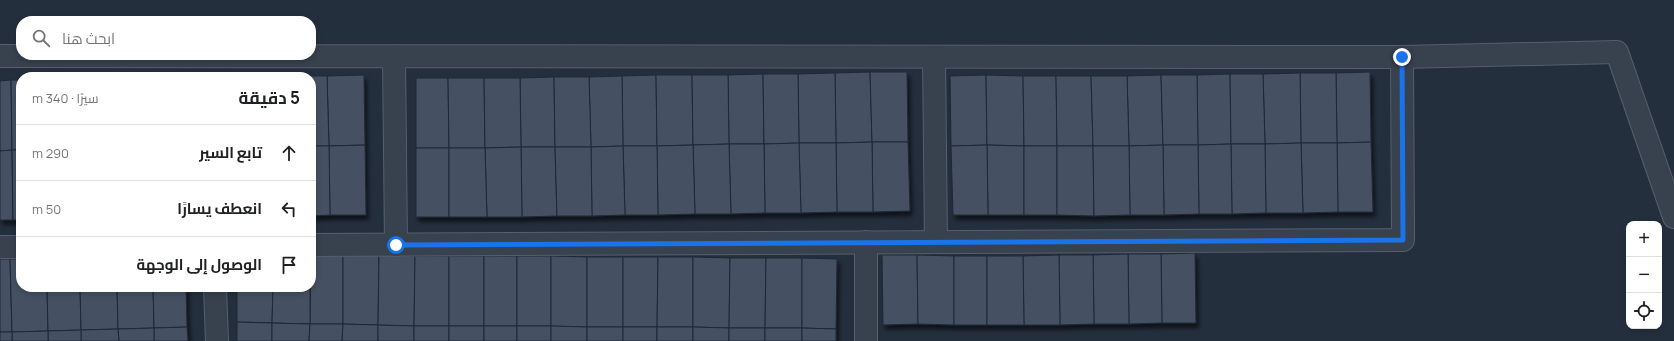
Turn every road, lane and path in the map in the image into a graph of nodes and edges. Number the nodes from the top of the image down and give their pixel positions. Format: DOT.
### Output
graph roads {
  1 [pos="0,56"];
  2 [pos="16,56"];
  3 [pos="316,57"];
  4 [pos="394,57"];
  5 [pos="934,57"];
  6 [pos="1402,57"];
  7 [pos="1674,218"];
  8 [pos="866,242"];
  9 [pos="936,242"];
  10 [pos="316,245"];
  11 [pos="396,245"];
  12 [pos="0,247"];
  13 [pos="16,247"];
  14 [pos="215,292"];
  15 [pos="217,341"];
  16 [pos="866,341"];
  1 -- 2 [label="street"];
  3 -- 4 [label="street"];
  4 -- 5 [label="street"];
  4 -- 11 [label="street"];
  5 -- 6 [label="street"];
  5 -- 9 [label="street"];
  6 -- 7 [label="street"];
  6 -- 9 [label="street"];
  8 -- 9 [label="street"];
  8 -- 11 [label="street"];
  8 -- 16 [label="street"];
  10 -- 11 [label="street"];
  12 -- 13 [label="street"];
  14 -- 15 [label="street"];
}
